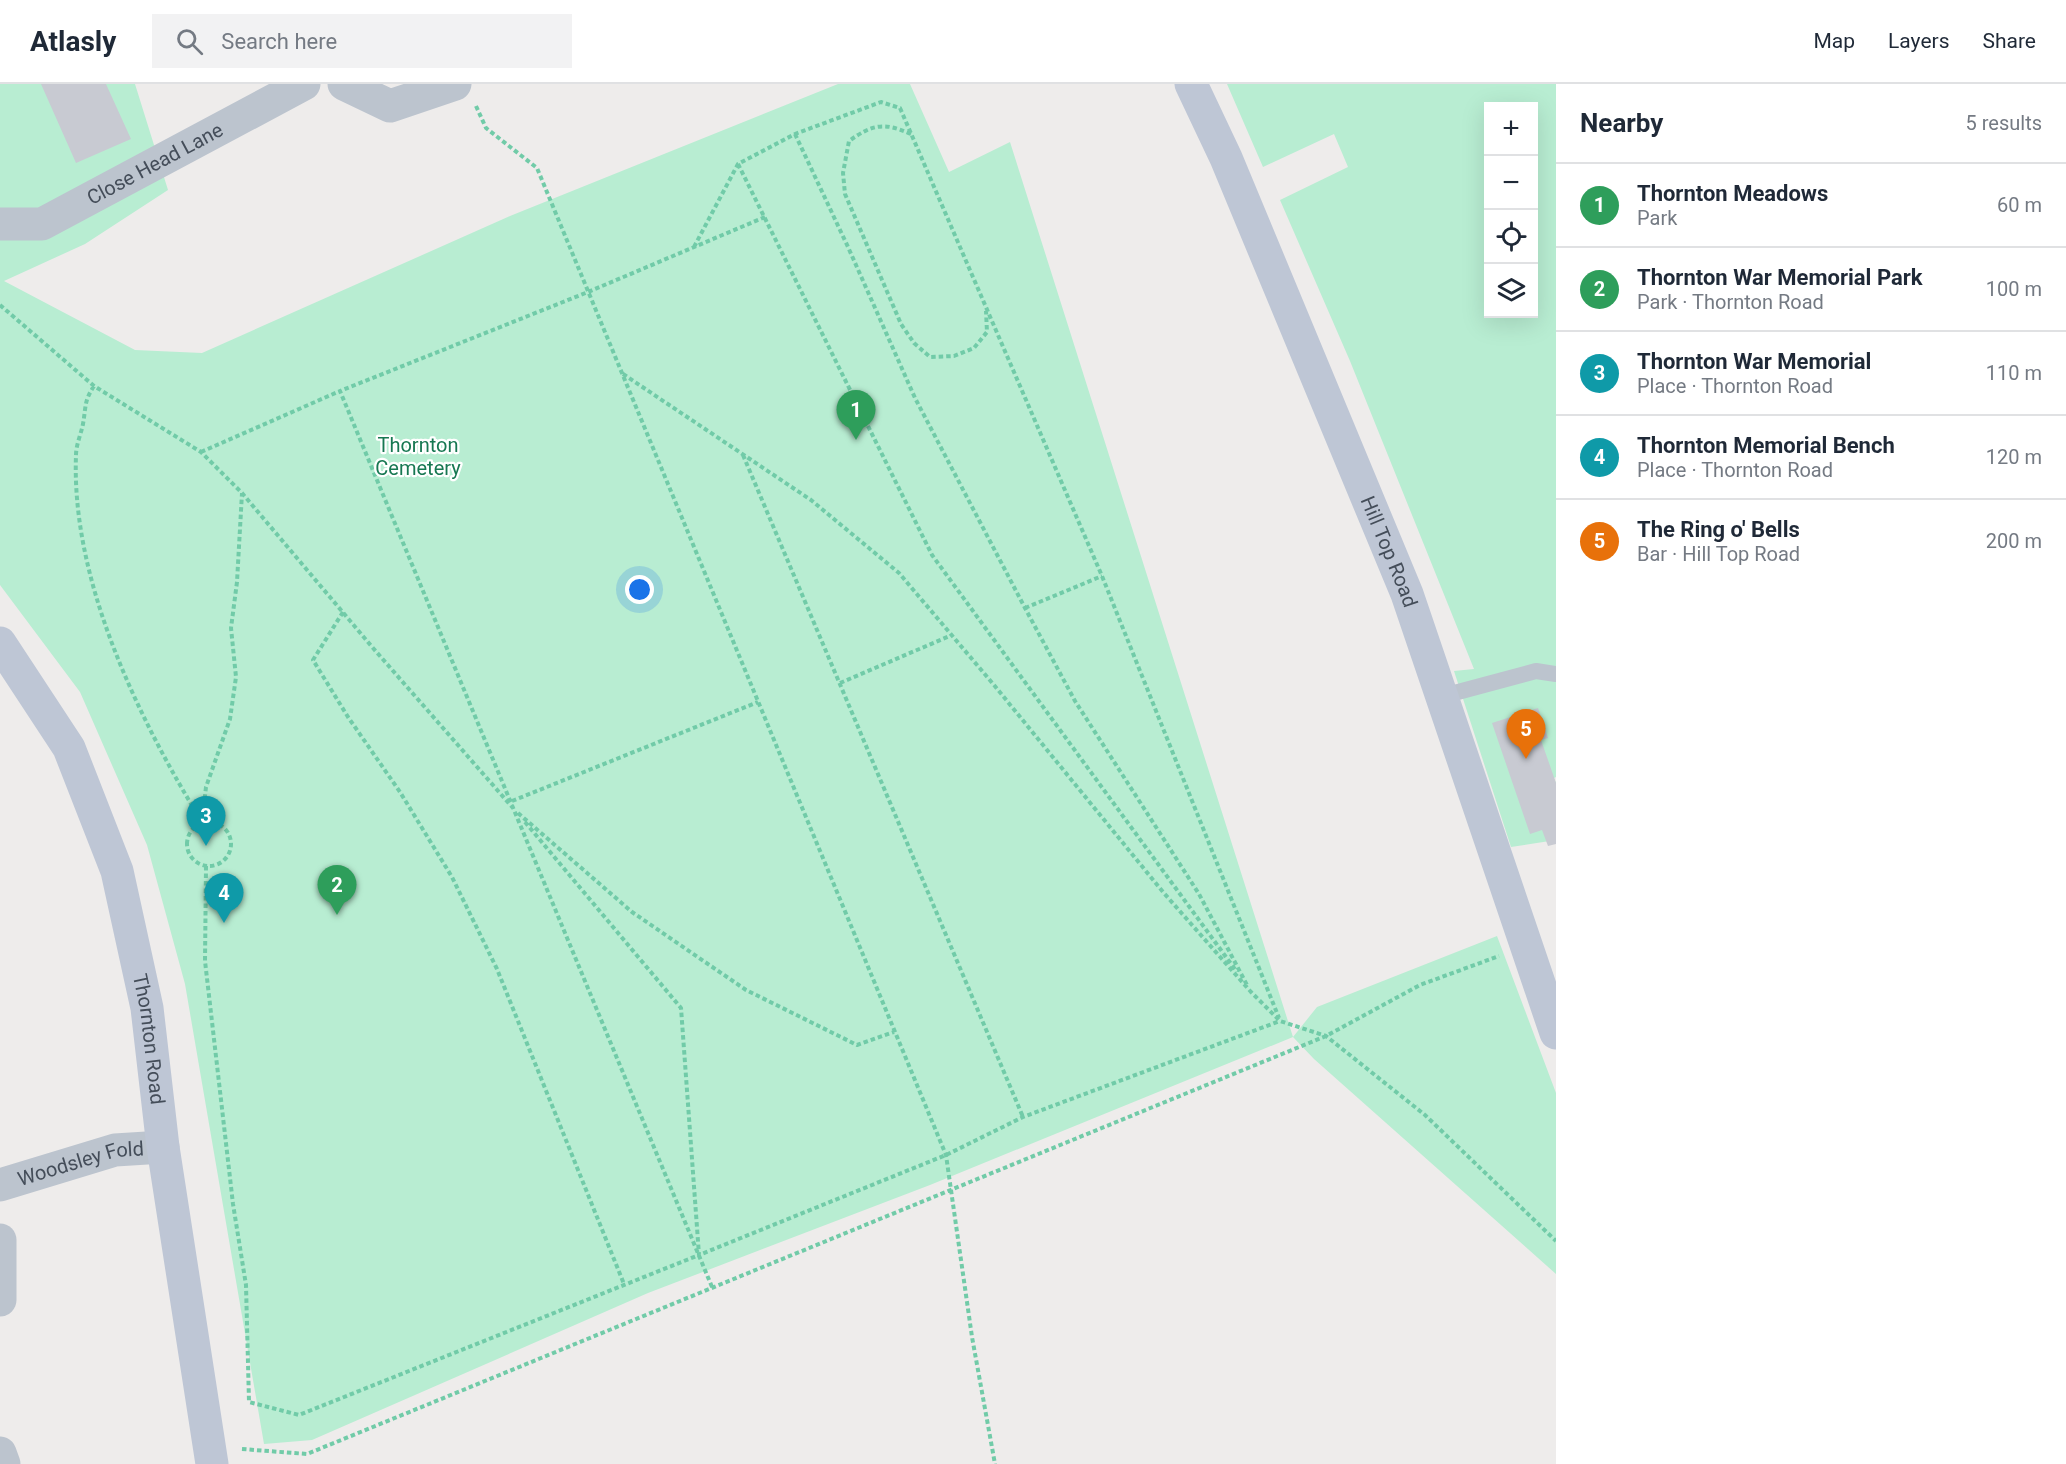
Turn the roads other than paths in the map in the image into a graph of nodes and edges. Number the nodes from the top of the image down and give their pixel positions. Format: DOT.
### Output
graph roads {
  1 [pos="304,84"];
  2 [pos="344,84"];
  3 [pos="1191,84"];
  4 [pos="465,93"];
  5 [pos="0,224"];
  6 [pos="0,643"];
  7 [pos="1556,674"];
  8 [pos="1443,696"];
  9 [pos="1556,1032"];
  10 [pos="163,1147"];
  11 [pos="0,1185"];
  12 [pos="0,1240"];
  13 [pos="0,1300"];
  14 [pos="0,1453"];
  15 [pos="211,1455"];
  16 [pos="4,1464"];
  1 -- 5 [label="street, Close Head Lane"];
  2 -- 4 [label="street"];
  3 -- 8 [label="street, Hill Top Road"];
  6 -- 10 [label="street, Thornton Road"];
  7 -- 8 [label="lane"];
  8 -- 9 [label="street, Hill Top Road"];
  10 -- 11 [label="street, Woodsley Fold"];
  10 -- 15 [label="street, Thornton Road"];
  12 -- 13 [label="street"];
  14 -- 16 [label="street"];
}
